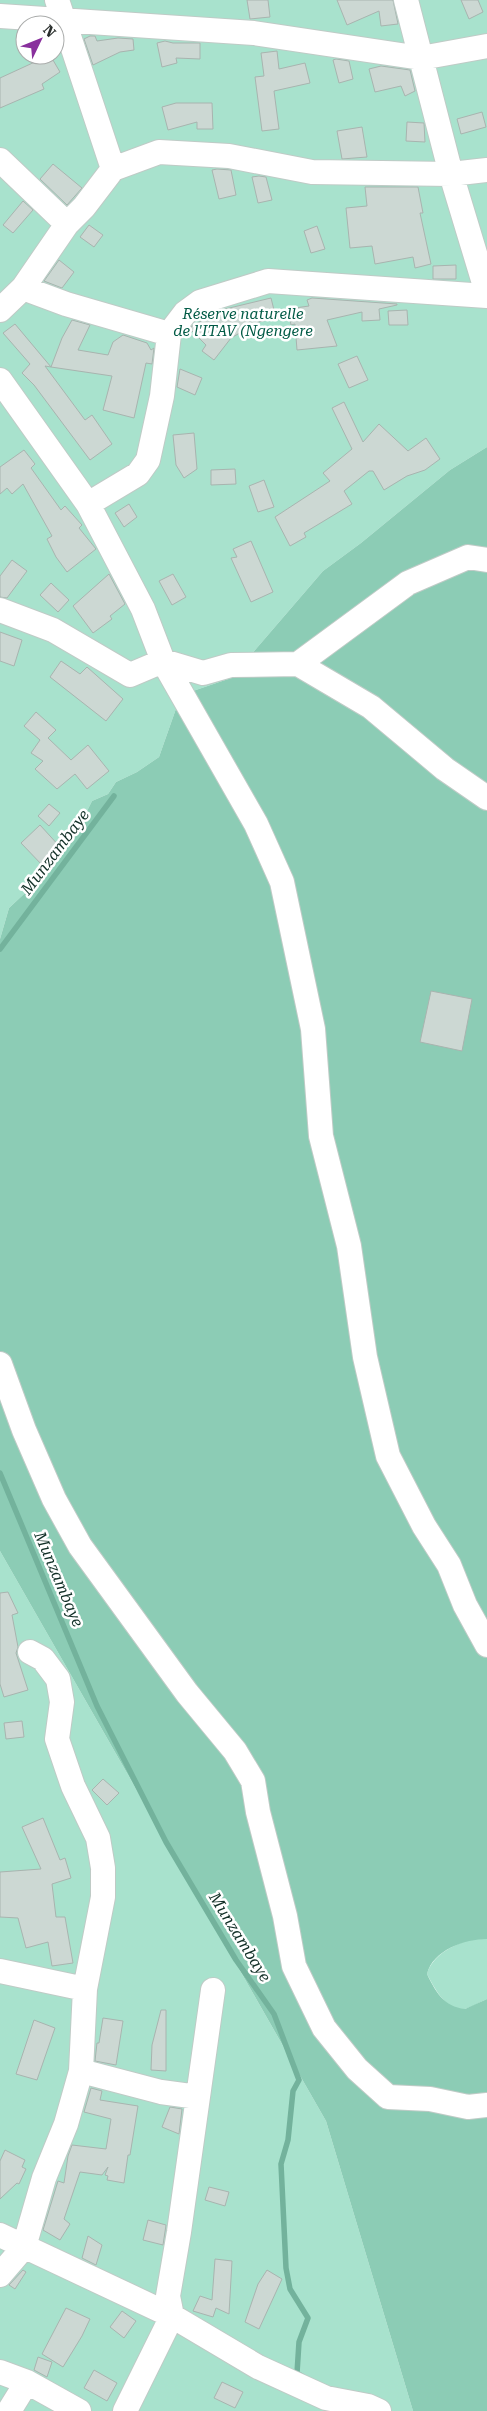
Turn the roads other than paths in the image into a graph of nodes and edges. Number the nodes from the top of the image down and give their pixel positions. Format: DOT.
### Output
graph roads {
  1 [pos="406,0"];
  2 [pos="60,9"];
  3 [pos="0,16"];
  4 [pos="487,46"];
  5 [pos="421,58"];
  6 [pos="0,160"];
  7 [pos="113,168"];
  8 [pos="487,170"];
  9 [pos="451,174"];
  10 [pos="67,224"];
  11 [pos="23,288"];
  12 [pos="487,295"];
  13 [pos="0,310"];
  14 [pos="169,334"];
  15 [pos="0,380"];
  16 [pos="88,504"];
  17 [pos="487,560"];
  18 [pos="0,610"];
  19 [pos="163,661"];
  20 [pos="298,664"];
  21 [pos="487,798"];
  22 [pos="0,1364"];
  23 [pos="487,1646"];
  24 [pos="30,1652"];
  25 [pos="0,1971"];
  26 [pos="85,1989"];
  27 [pos="213,1990"];
  28 [pos="81,2071"];
  29 [pos="198,2097"];
  30 [pos="487,2106"];
  31 [pos="0,2235"];
  32 [pos="24,2247"];
  33 [pos="0,2275"];
  34 [pos="172,2316"];
  35 [pos="0,2372"];
  36 [pos="27,2382"];
  37 [pos="353,2405"];
  38 [pos="9,2411"];
  39 [pos="80,2411"];
  40 [pos="125,2411"];
  1 -- 5 [label="street"];
  2 -- 3 [label="street"];
  2 -- 5 [label="street"];
  2 -- 7 [label="street"];
  4 -- 5 [label="street"];
  5 -- 9 [label="street"];
  6 -- 10 [label="street"];
  7 -- 9 [label="street"];
  7 -- 10 [label="street"];
  8 -- 9 [label="street"];
  9 -- 12 [label="street"];
  10 -- 11 [label="street"];
  11 -- 13 [label="street"];
  11 -- 14 [label="street"];
  12 -- 14 [label="street"];
  14 -- 16 [label="street"];
  15 -- 16 [label="street"];
  16 -- 19 [label="street"];
  17 -- 20 [label="street"];
  18 -- 19 [label="street"];
  19 -- 20 [label="street"];
  19 -- 23 [label="street"];
  20 -- 21 [label="street"];
  22 -- 30 [label="street"];
  24 -- 26 [label="street"];
  25 -- 26 [label="street"];
  26 -- 28 [label="street"];
  27 -- 29 [label="street"];
  28 -- 29 [label="street"];
  28 -- 32 [label="street"];
  29 -- 34 [label="street"];
  31 -- 32 [label="street"];
  32 -- 33 [label="street"];
  32 -- 34 [label="street"];
  34 -- 37 [label="street"];
  34 -- 40 [label="street"];
  35 -- 36 [label="street"];
  36 -- 38 [label="street"];
  36 -- 39 [label="street"];
}
